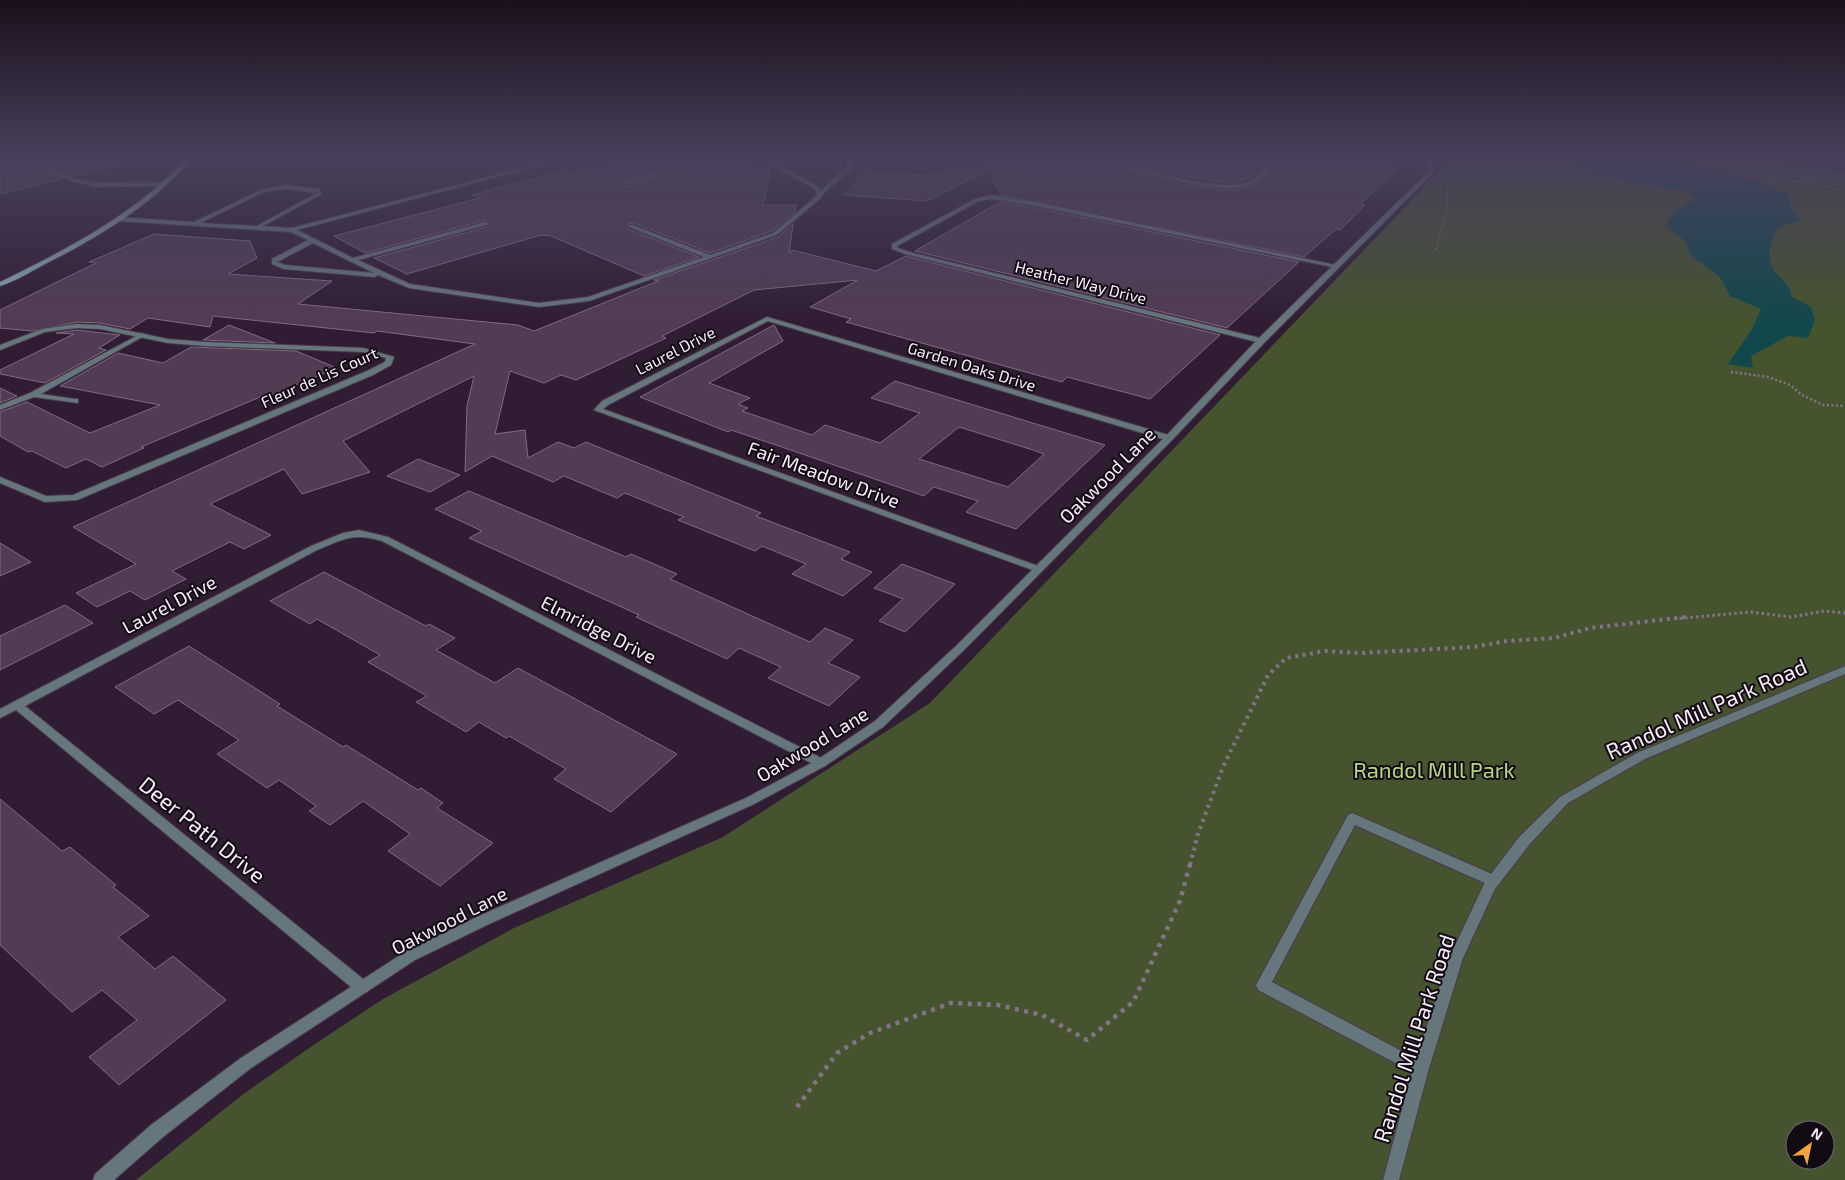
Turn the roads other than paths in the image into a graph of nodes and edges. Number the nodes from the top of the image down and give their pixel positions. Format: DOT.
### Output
graph roads {
  1 [pos="127,212"];
  2 [pos="219,212"];
  3 [pos="286,212"];
  4 [pos="360,212"];
  5 [pos="801,212"];
  6 [pos="952,212"];
  7 [pos="1076,212"];
  8 [pos="1391,212"];
  9 [pos="117,219"];
  10 [pos="196,223"];
  11 [pos="486,224"];
  12 [pos="631,226"];
  13 [pos="259,227"];
  14 [pos="292,230"];
  15 [pos="313,240"];
  16 [pos="710,257"];
  17 [pos="352,260"];
  18 [pos="1337,266"];
  19 [pos="382,275"];
  20 [pos="0,284"];
  21 [pos="767,319"];
  22 [pos="142,335"];
  23 [pos="1261,341"];
  24 [pos="0,348"];
  25 [pos="33,395"];
  26 [pos="75,401"];
  27 [pos="0,408"];
  28 [pos="598,410"];
  29 [pos="1169,438"];
  30 [pos="0,480"];
  31 [pos="359,533"];
  32 [pos="1038,569"];
  33 [pos="1845,670"];
  34 [pos="17,705"];
  35 [pos="0,714"];
  36 [pos="821,762"];
  37 [pos="1494,881"];
  38 [pos="362,987"];
  39 [pos="1420,1069"];
  40 [pos="100,1180"];
  41 [pos="1391,1180"];
  1 -- 9 [label="main road"];
  2 -- 10 [label="street"];
  3 -- 13 [label="street"];
  4 -- 14 [label="street"];
  5 -- 16 [label="street"];
  6 -- 23 [label="street, Heather Way Drive"];
  7 -- 18 [label="street, Heather Way Drive"];
  8 -- 18 [label="street, Oakwood Lane"];
  9 -- 10 [label="street"];
  9 -- 20 [label="main road"];
  10 -- 13 [label="street"];
  11 -- 17 [label="street"];
  12 -- 16 [label="street"];
  13 -- 14 [label="street"];
  14 -- 15 [label="street"];
  15 -- 17 [label="street"];
  15 -- 19 [label="street"];
  16 -- 19 [label="street"];
  17 -- 19 [label="street"];
  18 -- 23 [label="street, Oakwood Lane"];
  21 -- 28 [label="street, Laurel Drive"];
  21 -- 29 [label="street, Garden Oaks Drive"];
  22 -- 24 [label="street, Fleur de Lis Court"];
  22 -- 25 [label="street"];
  22 -- 30 [label="street, Fleur de Lis Court"];
  23 -- 29 [label="street, Oakwood Lane"];
  25 -- 26 [label="street"];
  25 -- 27 [label="street"];
  28 -- 32 [label="street, Fair Meadow Drive"];
  29 -- 32 [label="street, Oakwood Lane"];
  31 -- 34 [label="street, Laurel Drive"];
  31 -- 36 [label="street, Elmridge Drive"];
  32 -- 36 [label="street, Oakwood Lane"];
  33 -- 37 [label="street, Randol Mill Park Road"];
  34 -- 35 [label="street, Laurel Drive"];
  34 -- 38 [label="street, Deer Path Drive"];
  36 -- 38 [label="street, Oakwood Lane"];
  37 -- 39 [label="street, Randol Mill Park Road"];
  37 -- 39 [label="street"];
  38 -- 40 [label="street, Oakwood Lane"];
  39 -- 41 [label="street, Randol Mill Park Road"];
}
